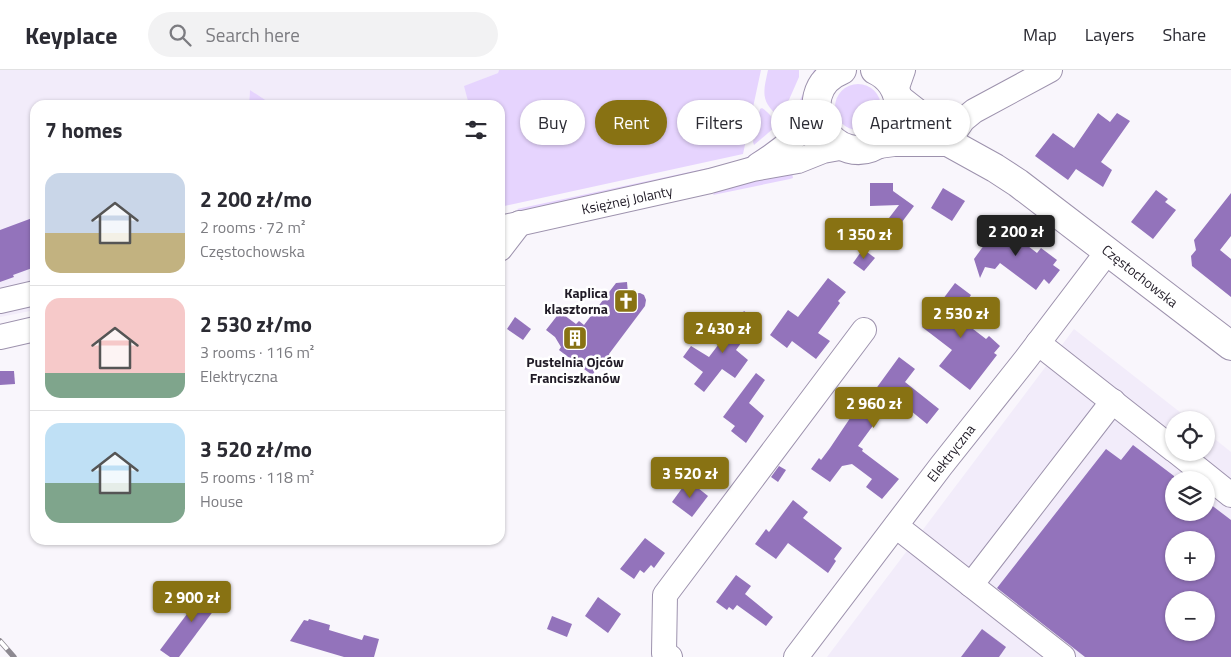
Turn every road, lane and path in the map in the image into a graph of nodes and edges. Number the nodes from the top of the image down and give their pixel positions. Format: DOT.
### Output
graph roads {
  1 [pos="875,70"];
  2 [pos="1050,70"];
  3 [pos="833,73"];
  4 [pos="899,86"];
  5 [pos="818,100"];
  6 [pos="900,100"];
  7 [pos="911,100"];
  8 [pos="970,114"];
  9 [pos="786,145"];
  10 [pos="840,145"];
  11 [pos="876,145"];
  12 [pos="954,145"];
  13 [pos="846,147"];
  14 [pos="752,168"];
  15 [pos="510,225"];
  16 [pos="505,238"];
  17 [pos="1108,251"];
  18 [pos="30,294"];
  19 [pos="0,300"];
  20 [pos="30,330"];
  21 [pos="864,330"];
  22 [pos="0,337"];
  23 [pos="1038,343"];
  24 [pos="1231,346"];
  25 [pos="1113,401"];
  26 [pos="1165,443"];
  27 [pos="1188,461"];
  28 [pos="1231,495"];
  29 [pos="896,526"];
  30 [pos="971,585"];
  31 [pos="670,657"];
  32 [pos="796,657"];
  33 [pos="1063,657"];
  1 -- 4 [label="main road, Częstochowska"];
  2 -- 8 [label="street"];
  3 -- 5 [label="main road"];
  4 -- 6 [label="main road"];
  4 -- 7 [label="main road, Częstochowska"];
  9 -- 14 [label="street, Księżnej Jolanty"];
  10 -- 13 [label="main road"];
  11 -- 13 [label="main road, Częstochowska"];
  12 -- 17 [label="main road, Częstochowska"];
  13 -- 14 [label="street, Księżnej Jolanty"];
  14 -- 15 [label="street, Księżnej Jolanty"];
  15 -- 16 [label="street"];
  17 -- 23 [label="street, Elektryczna"];
  17 -- 24 [label="main road, Częstochowska"];
  18 -- 19 [label="street"];
  20 -- 22 [label="street"];
  21 -- 31 [label="street"];
  23 -- 25 [label="street"];
  23 -- 29 [label="street, Elektryczna"];
  25 -- 26 [label="street"];
  25 -- 30 [label="street"];
  27 -- 28 [label="street"];
  29 -- 30 [label="street"];
  29 -- 32 [label="street, Elektryczna"];
  30 -- 33 [label="street"];
}
